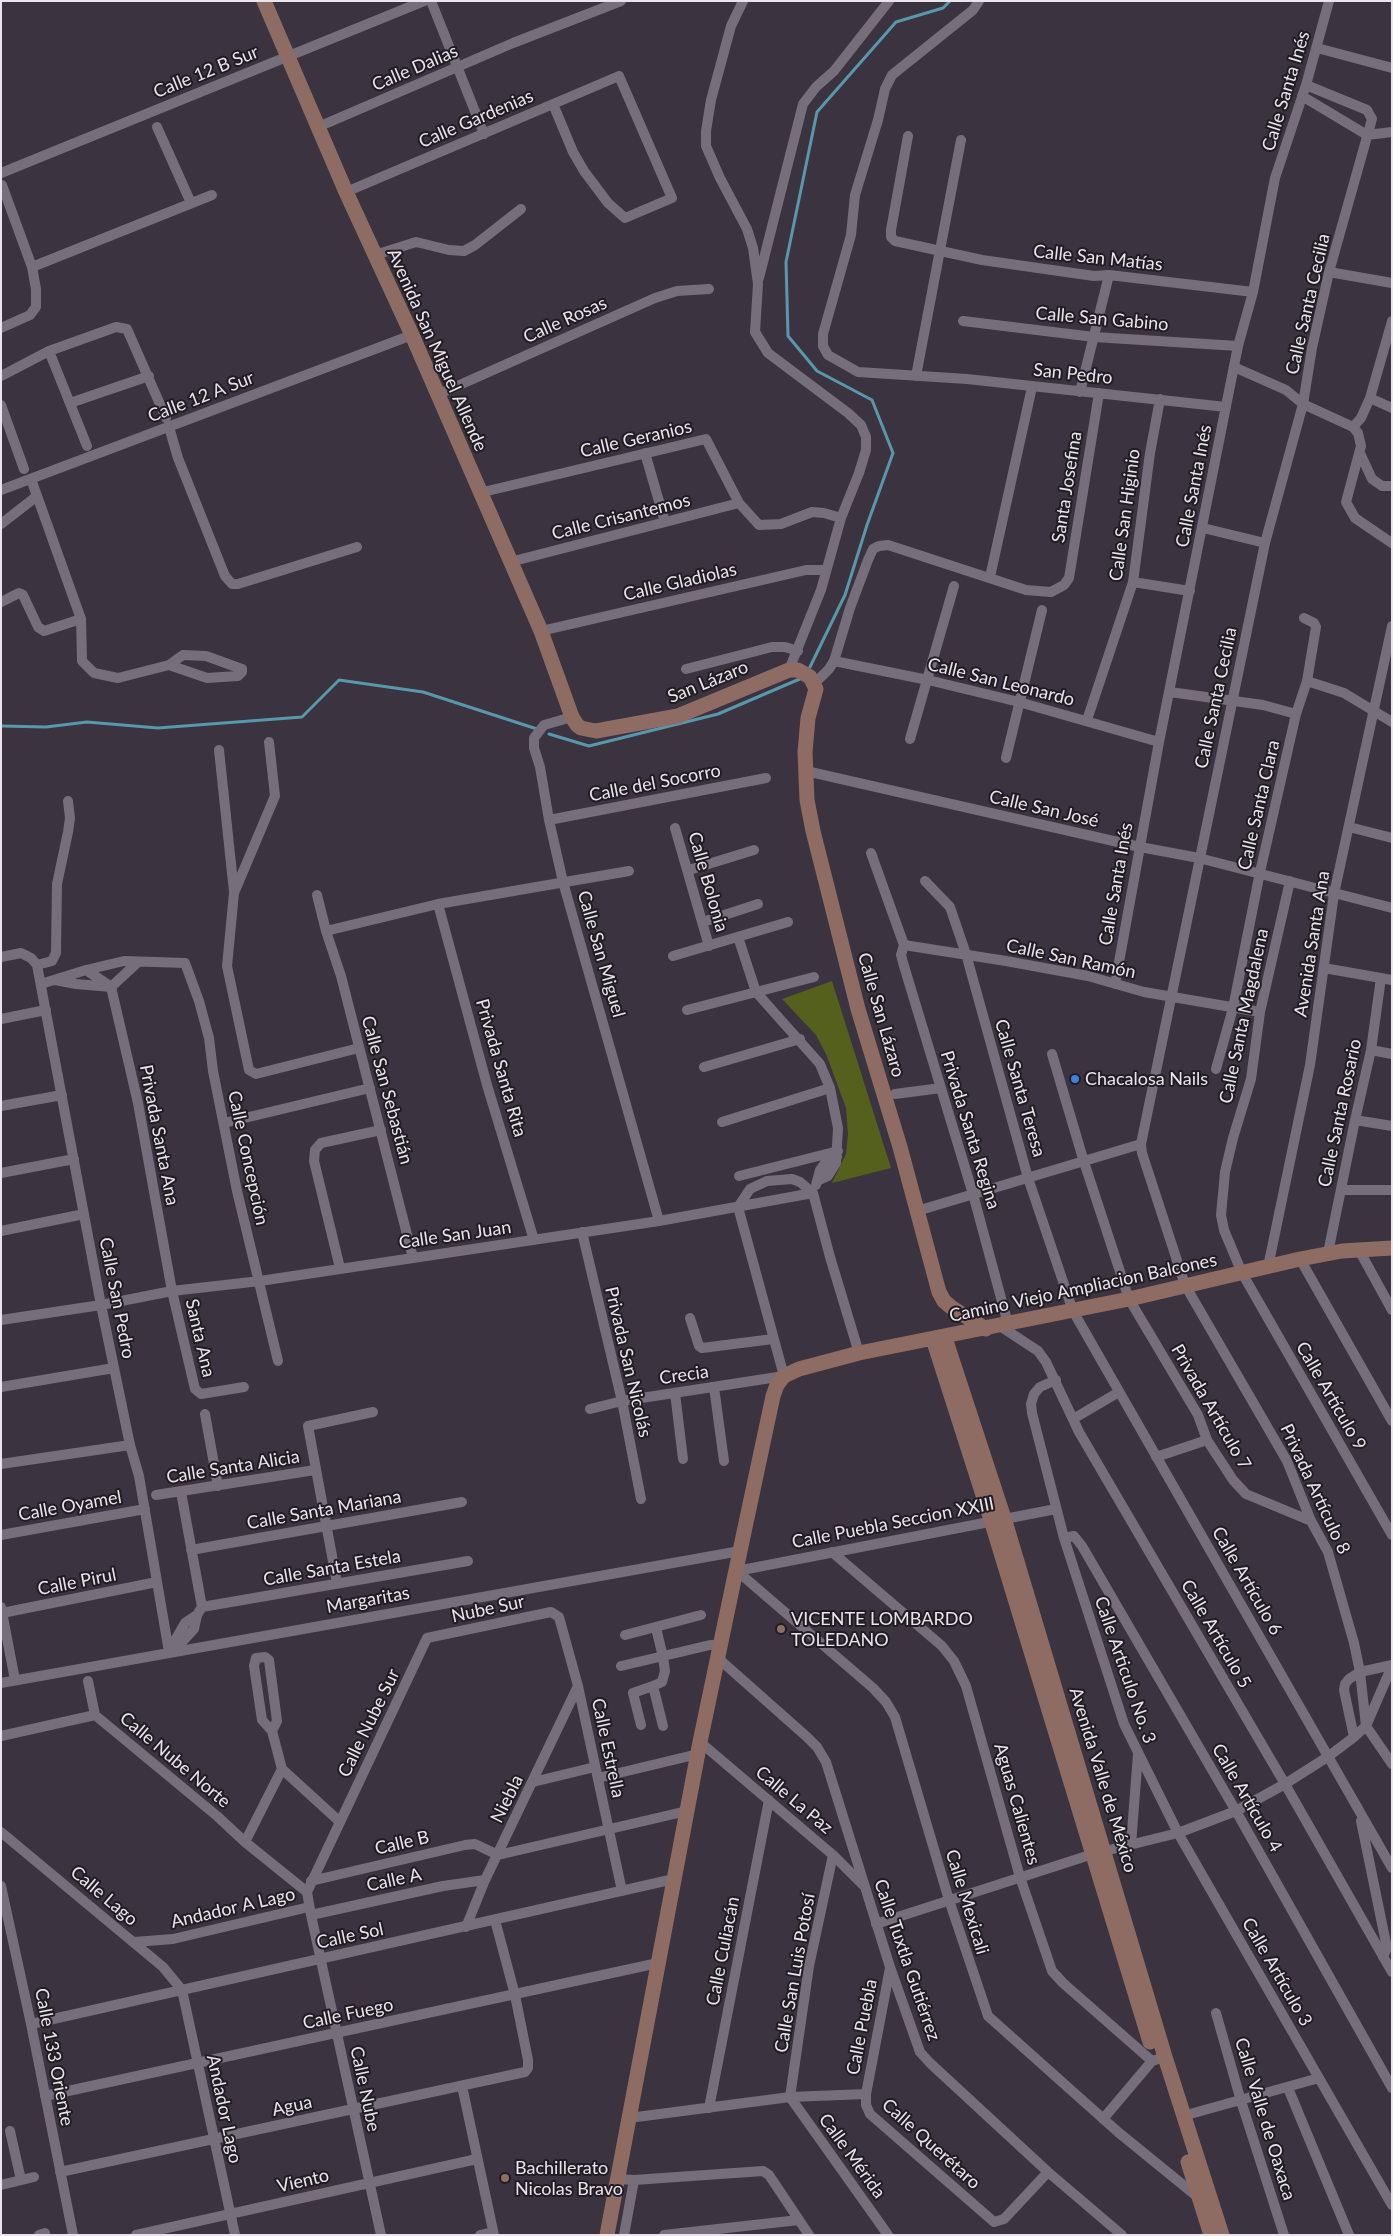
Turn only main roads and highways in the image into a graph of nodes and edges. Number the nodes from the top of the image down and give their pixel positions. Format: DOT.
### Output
graph roads {
  1 [pos="264,1"];
  2 [pos="804,676"];
  3 [pos="572,716"];
  4 [pos="1392,1248"];
  5 [pos="998,1326"];
  6 [pos="939,1338"];
  7 [pos="1158,2060"];
  8 [pos="607,2235"];
  9 [pos="1211,2235"];
  10 [pos="1222,2235"];
  1 -- 3 [label="main road, Avenida San Miguel Allende"];
  2 -- 3 [label="main road, San Lázaro"];
  2 -- 5 [label="main road, Calle San Lázaro"];
  4 -- 5 [label="main road, Camino Viejo Ampliacion Balcones"];
  5 -- 6 [label="main road, Camino Viejo Ampliacion Balcones"];
  6 -- 7 [label="main road, Avenida Valle de México"];
  6 -- 8 [label="main road, Camino Viejo Ampliacion Balcones"];
  7 -- 9 [label="main road, Avenida Valle de México"];
  7 -- 10 [label="main road, Avenida Valle de México"];
}
